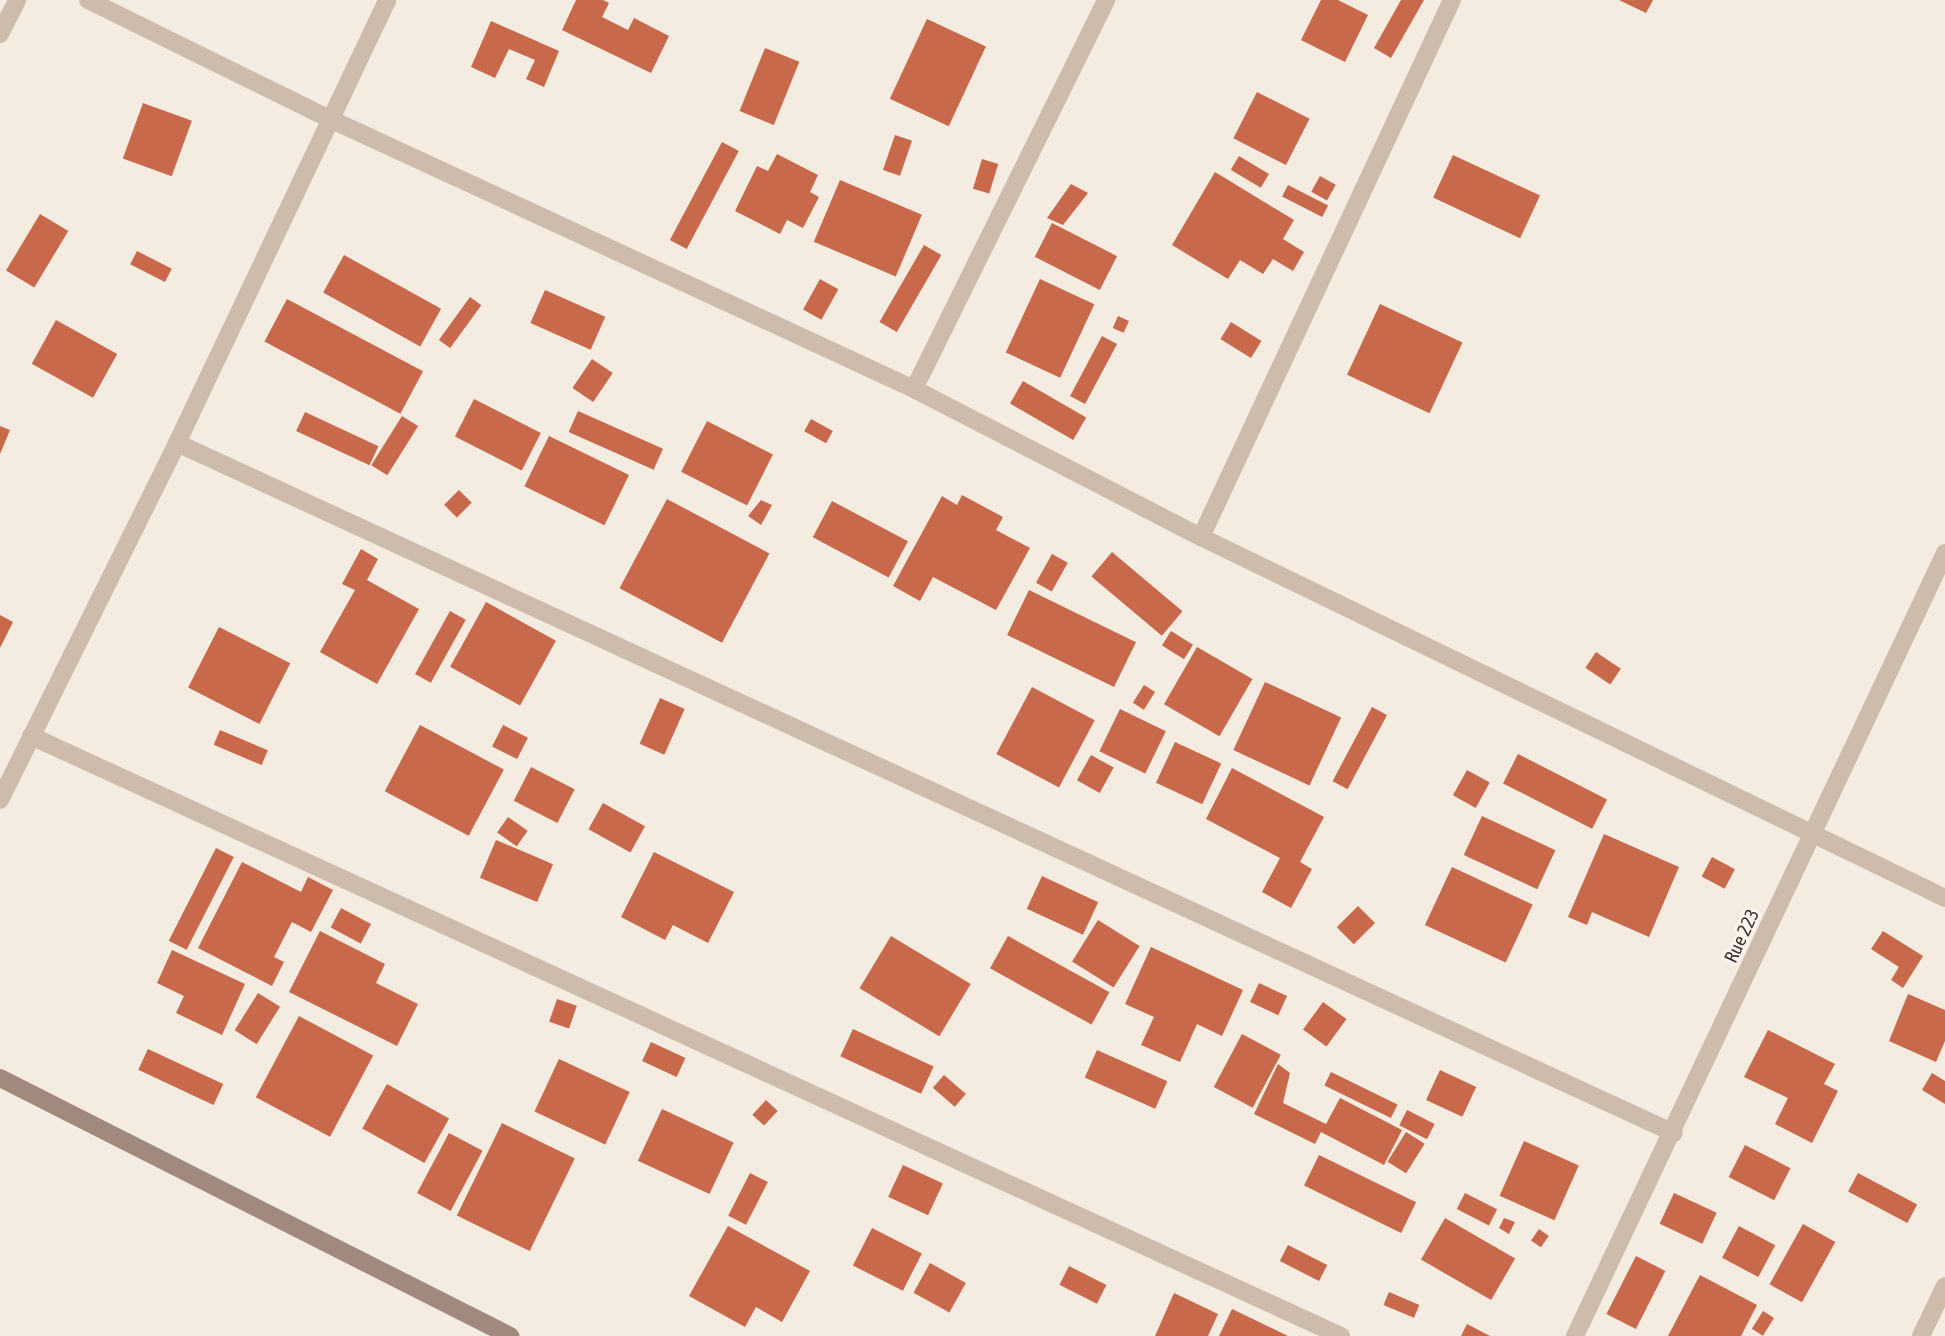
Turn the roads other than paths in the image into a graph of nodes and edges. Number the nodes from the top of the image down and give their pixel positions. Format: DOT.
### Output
graph roads {
  1 [pos="17,0"];
  2 [pos="88,0"];
  3 [pos="387,0"];
  4 [pos="1107,0"];
  5 [pos="1452,0"];
  6 [pos="0,34"];
  7 [pos="330,119"];
  8 [pos="914,389"];
  9 [pos="177,443"];
  10 [pos="1200,537"];
  11 [pos="1945,553"];
  12 [pos="31,736"];
  13 [pos="0,800"];
  14 [pos="1812,834"];
  15 [pos="1945,898"];
  16 [pos="0,1078"];
  17 [pos="1674,1133"];
  18 [pos="1945,1286"];
  19 [pos="510,1336"];
  20 [pos="1340,1336"];
  21 [pos="1575,1336"];
  22 [pos="1921,1336"];
  1 -- 6 [label="street"];
  2 -- 7 [label="street"];
  3 -- 7 [label="street"];
  4 -- 8 [label="street"];
  5 -- 10 [label="street"];
  7 -- 8 [label="street"];
  7 -- 9 [label="street"];
  8 -- 10 [label="street"];
  9 -- 12 [label="street"];
  9 -- 17 [label="street"];
  10 -- 14 [label="street"];
  11 -- 14 [label="street, Rue 223"];
  12 -- 13 [label="street"];
  12 -- 20 [label="street"];
  14 -- 15 [label="street"];
  14 -- 17 [label="street, Rue 223"];
  16 -- 19 [label="street"];
  17 -- 21 [label="street, Rue 223"];
  18 -- 22 [label="street"];
}
